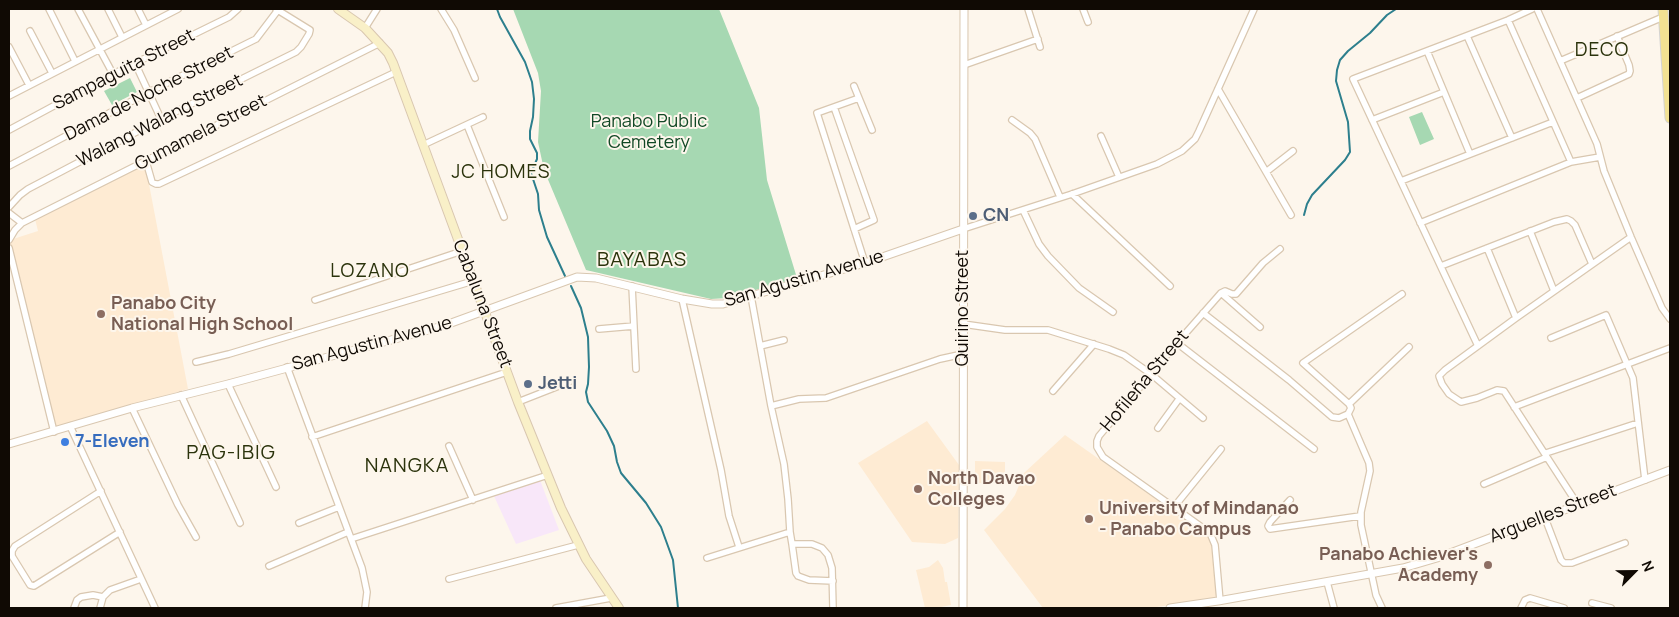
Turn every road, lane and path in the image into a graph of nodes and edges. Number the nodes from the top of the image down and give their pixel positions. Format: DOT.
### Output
graph roads {
  1 [pos="49,9"];
  2 [pos="78,9"];
  3 [pos="108,9"];
  4 [pos="138,9"];
  5 [pos="178,9"];
  6 [pos="238,9"];
  7 [pos="277,9"];
  8 [pos="338,9"];
  9 [pos="377,9"];
  10 [pos="441,9"];
  11 [pos="964,9"];
  12 [pos="1028,9"];
  13 [pos="1083,9"];
  14 [pos="1254,9"];
  15 [pos="1532,9"];
  16 [pos="1538,9"];
  17 [pos="169,11"];
  18 [pos="1663,13"];
  19 [pos="1508,20"];
  20 [pos="1088,22"];
  21 [pos="146,25"];
  22 [pos="365,28"];
  23 [pos="30,30"];
  24 [pos="1467,36"];
  25 [pos="1617,36"];
  26 [pos="122,37"];
  27 [pos="1038,39"];
  28 [pos="380,43"];
  29 [pos="9,47"];
  30 [pos="1040,47"];
  31 [pos="98,49"];
  32 [pos="1427,51"];
  33 [pos="75,61"];
  34 [pos="1560,61"];
  35 [pos="135,63"];
  36 [pos="964,65"];
  37 [pos="396,72"];
  38 [pos="52,73"];
  39 [pos="113,74"];
  40 [pos="475,78"];
  41 [pos="30,84"];
  42 [pos="854,86"];
  43 [pos="1218,89"];
  44 [pos="149,92"];
  45 [pos="1444,92"];
  46 [pos="9,96"];
  47 [pos="859,98"];
  48 [pos="1577,98"];
  49 [pos="834,107"];
  50 [pos="483,117"];
  51 [pos="1670,118"];
  52 [pos="161,119"];
  53 [pos="1012,120"];
  54 [pos="1372,120"];
  55 [pos="1553,122"];
  56 [pos="467,125"];
  57 [pos="9,130"];
  58 [pos="872,130"];
  59 [pos="1101,136"];
  60 [pos="1512,138"];
  61 [pos="423,144"];
  62 [pos="1293,151"];
  63 [pos="1470,154"];
  64 [pos="1600,157"];
  65 [pos="146,161"];
  66 [pos="1571,162"];
  67 [pos="9,166"];
  68 [pos="1266,172"];
  69 [pos="1119,177"];
  70 [pos="1401,181"];
  71 [pos="1072,194"];
  72 [pos="1060,198"];
  73 [pos="9,206"];
  74 [pos="1023,210"];
  75 [pos="9,213"];
  76 [pos="1291,214"];
  77 [pos="504,217"];
  78 [pos="1420,222"];
  79 [pos="22,223"];
  80 [pos="854,229"];
  81 [pos="963,229"];
  82 [pos="1530,231"];
  83 [pos="1631,237"];
  84 [pos="9,240"];
  85 [pos="9,248"];
  86 [pos="1487,248"];
  87 [pos="1280,250"];
  88 [pos="462,251"];
  89 [pos="865,263"];
  90 [pos="1592,264"];
  91 [pos="1440,266"];
  92 [pos="473,281"];
  93 [pos="632,286"];
  94 [pos="1170,286"];
  95 [pos="1554,291"];
  96 [pos="1221,293"];
  97 [pos="1402,294"];
  98 [pos="751,296"];
  99 [pos="682,298"];
  100 [pos="315,300"];
  101 [pos="485,312"];
  102 [pos="1113,312"];
  103 [pos="1203,313"];
  104 [pos="1516,318"];
  105 [pos="1670,319"];
  106 [pos="963,324"];
  107 [pos="634,326"];
  108 [pos="1260,327"];
  109 [pos="599,329"];
  110 [pos="1550,338"];
  111 [pos="784,340"];
  112 [pos="1177,343"];
  113 [pos="1094,344"];
  114 [pos="760,346"];
  115 [pos="1478,346"];
  116 [pos="1409,347"];
  117 [pos="1670,348"];
  118 [pos="963,354"];
  119 [pos="196,362"];
  120 [pos="1628,364"];
  121 [pos="287,368"];
  122 [pos="636,369"];
  123 [pos="507,372"];
  124 [pos="1151,374"];
  125 [pos="569,382"];
  126 [pos="228,384"];
  127 [pos="1052,391"];
  128 [pos="181,395"];
  129 [pos="1179,399"];
  130 [pos="518,402"];
  131 [pos="1350,404"];
  132 [pos="771,406"];
  133 [pos="1514,407"];
  134 [pos="132,408"];
  135 [pos="1348,414"];
  136 [pos="1203,418"];
  137 [pos="1638,423"];
  138 [pos="70,426"];
  139 [pos="1158,428"];
  140 [pos="54,432"];
  141 [pos="312,437"];
  142 [pos="9,444"];
  143 [pos="449,446"];
  144 [pos="1221,449"];
  145 [pos="1314,449"];
  146 [pos="1546,455"];
  147 [pos="1670,470"];
  148 [pos="548,475"];
  149 [pos="1645,480"];
  150 [pos="1484,484"];
  151 [pos="276,487"];
  152 [pos="101,491"];
  153 [pos="473,500"];
  154 [pos="1290,500"];
  155 [pos="1578,505"];
  156 [pos="339,506"];
  157 [pos="1174,507"];
  158 [pos="1360,516"];
  159 [pos="1545,518"];
  160 [pos="240,523"];
  161 [pos="299,523"];
  162 [pos="120,532"];
  163 [pos="348,532"];
  164 [pos="790,532"];
  165 [pos="196,537"];
  166 [pos="351,540"];
  167 [pos="1625,543"];
  168 [pos="792,544"];
  169 [pos="578,545"];
  170 [pos="740,547"];
  171 [pos="707,558"];
  172 [pos="269,566"];
  173 [pos="1371,574"];
  174 [pos="141,579"];
  175 [pos="449,579"];
  176 [pos="833,580"];
  177 [pos="1327,582"];
  178 [pos="103,597"];
  179 [pos="611,598"];
  180 [pos="1220,601"];
  181 [pos="1592,603"];
  182 [pos="74,608"];
  183 [pos="100,608"];
  184 [pos="154,608"];
  185 [pos="365,608"];
  186 [pos="556,608"];
  187 [pos="619,608"];
  188 [pos="833,608"];
  189 [pos="963,608"];
  190 [pos="1170,608"];
  191 [pos="1334,608"];
  192 [pos="1382,608"];
  193 [pos="1521,608"];
  194 [pos="1564,608"];
  195 [pos="1611,608"];
  1 -- 33 [label="street"];
  2 -- 31 [label="street"];
  3 -- 26 [label="street"];
  4 -- 21 [label="street"];
  5 -- 17 [label="street"];
  6 -- 35 [label="street, Sampaguita Street"];
  7 -- 44 [label="street, Dama de Noche Street"];
  7 -- 52 [label="street, Walang Walang Street"];
  8 -- 22 [label="main road, Cabaluna Street"];
  9 -- 22 [label="street"];
  10 -- 40 [label="street"];
  11 -- 36 [label="street, Quirino Street"];
  12 -- 27 [label="street"];
  13 -- 20 [label="street"];
  14 -- 43 [label="street"];
  15 -- 19 [label="street"];
  16 -- 34 [label="street"];
  17 -- 21 [label="street"];
  18 -- 25 [label="street"];
  18 -- 51 [label="main road"];
  19 -- 24 [label="street"];
  19 -- 55 [label="street"];
  21 -- 26 [label="street"];
  22 -- 28 [label="main road, Cabaluna Street"];
  23 -- 38 [label="street"];
  24 -- 32 [label="street"];
  24 -- 60 [label="street"];
  25 -- 34 [label="street"];
  25 -- 48 [label="street"];
  26 -- 31 [label="street"];
  27 -- 30 [label="street"];
  27 -- 36 [label="street"];
  28 -- 37 [label="main road, Cabaluna Street"];
  28 -- 65 [label="street, Gumamela Street"];
  29 -- 41 [label="street"];
  31 -- 33 [label="street"];
  31 -- 39 [label="street"];
  32 -- 45 [label="street"];
  32 -- 54 [label="street"];
  33 -- 38 [label="street"];
  34 -- 48 [label="street"];
  35 -- 39 [label="street, Sampaguita Street"];
  35 -- 44 [label="street"];
  36 -- 81 [label="street, Quirino Street"];
  37 -- 61 [label="main road, Cabaluna Street"];
  37 -- 65 [label="street"];
  38 -- 41 [label="street"];
  39 -- 57 [label="street, Sampaguita Street"];
  41 -- 46 [label="street"];
  42 -- 47 [label="street"];
  43 -- 68 [label="street"];
  43 -- 69 [label="street"];
  44 -- 52 [label="street"];
  44 -- 67 [label="street, Dama de Noche Street"];
  45 -- 54 [label="street"];
  45 -- 63 [label="street"];
  47 -- 49 [label="street"];
  47 -- 58 [label="street"];
  48 -- 64 [label="street"];
  49 -- 80 [label="street"];
  49 -- 80 [label="street"];
  50 -- 56 [label="street"];
  52 -- 73 [label="street, Walang Walang Street"];
  53 -- 72 [label="street"];
  54 -- 70 [label="street"];
  55 -- 60 [label="street"];
  55 -- 66 [label="street"];
  56 -- 61 [label="street"];
  56 -- 77 [label="street"];
  59 -- 69 [label="street"];
  60 -- 63 [label="street"];
  61 -- 88 [label="main road, Cabaluna Street"];
  62 -- 68 [label="street"];
  63 -- 70 [label="street"];
  64 -- 66 [label="street"];
  64 -- 83 [label="street"];
  65 -- 79 [label="street, Gumamela Street"];
  66 -- 78 [label="street"];
  68 -- 76 [label="street"];
  69 -- 71 [label="street"];
  70 -- 78 [label="street"];
  71 -- 72 [label="street"];
  71 -- 94 [label="street"];
  72 -- 74 [label="street"];
  74 -- 81 [label="street"];
  74 -- 102 [label="street"];
  75 -- 79 [label="street"];
  78 -- 91 [label="street"];
  79 -- 84 [label="street"];
  80 -- 89 [label="street"];
  81 -- 89 [label="street, San Agustin Avenue"];
  81 -- 106 [label="street, Quirino Street"];
  82 -- 86 [label="street"];
  82 -- 90 [label="street"];
  82 -- 95 [label="street"];
  83 -- 90 [label="street"];
  83 -- 105 [label="street"];
  85 -- 140 [label="street"];
  86 -- 91 [label="street"];
  86 -- 104 [label="street"];
  87 -- 96 [label="street"];
  88 -- 92 [label="main road, Cabaluna Street"];
  88 -- 100 [label="street"];
  89 -- 98 [label="street, San Agustin Avenue"];
  90 -- 95 [label="street"];
  91 -- 115 [label="street"];
  92 -- 101 [label="main road, Cabaluna Street"];
  92 -- 119 [label="street"];
  93 -- 99 [label="street, San Agustin Avenue"];
  93 -- 101 [label="street, San Agustin Avenue"];
  93 -- 107 [label="street"];
  95 -- 104 [label="street"];
  96 -- 103 [label="street, Hofileña Street"];
  96 -- 108 [label="street"];
  97 -- 131 [label="street"];
  98 -- 99 [label="street, San Agustin Avenue"];
  98 -- 114 [label="street"];
  99 -- 170 [label="street"];
  101 -- 121 [label="street, San Agustin Avenue"];
  101 -- 123 [label="main road, Cabaluna Street"];
  103 -- 112 [label="street, Hofileña Street"];
  103 -- 135 [label="street"];
  104 -- 115 [label="street"];
  106 -- 113 [label="street"];
  106 -- 118 [label="street, Quirino Street"];
  107 -- 109 [label="street"];
  107 -- 122 [label="street"];
  110 -- 120 [label="street"];
  111 -- 114 [label="street"];
  112 -- 124 [label="street, Hofileña Street"];
  112 -- 145 [label="street"];
  113 -- 124 [label="street"];
  113 -- 127 [label="street"];
  114 -- 132 [label="street"];
  115 -- 133 [label="street"];
  116 -- 131 [label="street"];
  117 -- 120 [label="street"];
  118 -- 132 [label="street"];
  118 -- 189 [label="street, Quirino Street"];
  120 -- 133 [label="street"];
  120 -- 137 [label="street"];
  121 -- 126 [label="street, San Agustin Avenue"];
  121 -- 141 [label="street"];
  123 -- 130 [label="main road, Cabaluna Street"];
  123 -- 141 [label="street"];
  124 -- 129 [label="street"];
  124 -- 157 [label="street, Hofileña Street"];
  125 -- 130 [label="street"];
  126 -- 128 [label="street, San Agustin Avenue"];
  126 -- 151 [label="street"];
  128 -- 134 [label="street, San Agustin Avenue"];
  128 -- 160 [label="street"];
  129 -- 136 [label="street"];
  129 -- 139 [label="street"];
  130 -- 148 [label="main road, Cabaluna Street"];
  131 -- 135 [label="street"];
  132 -- 164 [label="street"];
  133 -- 146 [label="street"];
  134 -- 138 [label="street, San Agustin Avenue"];
  134 -- 165 [label="street"];
  135 -- 158 [label="street"];
  137 -- 146 [label="street"];
  137 -- 149 [label="street"];
  138 -- 140 [label="street, San Agustin Avenue"];
  138 -- 152 [label="street"];
  140 -- 142 [label="street, San Agustin Avenue"];
  141 -- 156 [label="street"];
  143 -- 153 [label="street"];
  144 -- 157 [label="street"];
  146 -- 150 [label="street"];
  146 -- 155 [label="street"];
  147 -- 149 [label="street, Arguelles Street"];
  148 -- 153 [label="street"];
  148 -- 169 [label="main road, Cabaluna Street"];
  149 -- 155 [label="street, Arguelles Street"];
  152 -- 162 [label="street"];
  152 -- 162 [label="street"];
  153 -- 166 [label="street"];
  154 -- 158 [label="street"];
  155 -- 159 [label="street, Arguelles Street"];
  156 -- 161 [label="street"];
  156 -- 163 [label="street"];
  157 -- 180 [label="street, Hofileña Street"];
  158 -- 173 [label="street"];
  159 -- 167 [label="street"];
  159 -- 173 [label="street, Arguelles Street"];
  162 -- 174 [label="street"];
  163 -- 166 [label="street"];
  163 -- 172 [label="street"];
  164 -- 168 [label="street"];
  164 -- 170 [label="street"];
  166 -- 185 [label="street"];
  168 -- 176 [label="street"];
  168 -- 176 [label="street"];
  169 -- 175 [label="street"];
  169 -- 179 [label="main road, Cabaluna Street"];
  170 -- 171 [label="street"];
  173 -- 177 [label="street, Arguelles Street"];
  173 -- 192 [label="street"];
  174 -- 178 [label="street"];
  174 -- 184 [label="street"];
  176 -- 188 [label="street"];
  177 -- 180 [label="street, Arguelles Street"];
  177 -- 191 [label="street"];
  178 -- 182 [label="street"];
  178 -- 183 [label="street"];
  179 -- 186 [label="street"];
  179 -- 187 [label="main road, Cabaluna Street"];
  180 -- 190 [label="street, Arguelles Street"];
  181 -- 195 [label="street"];
  193 -- 194 [label="street"];
}
